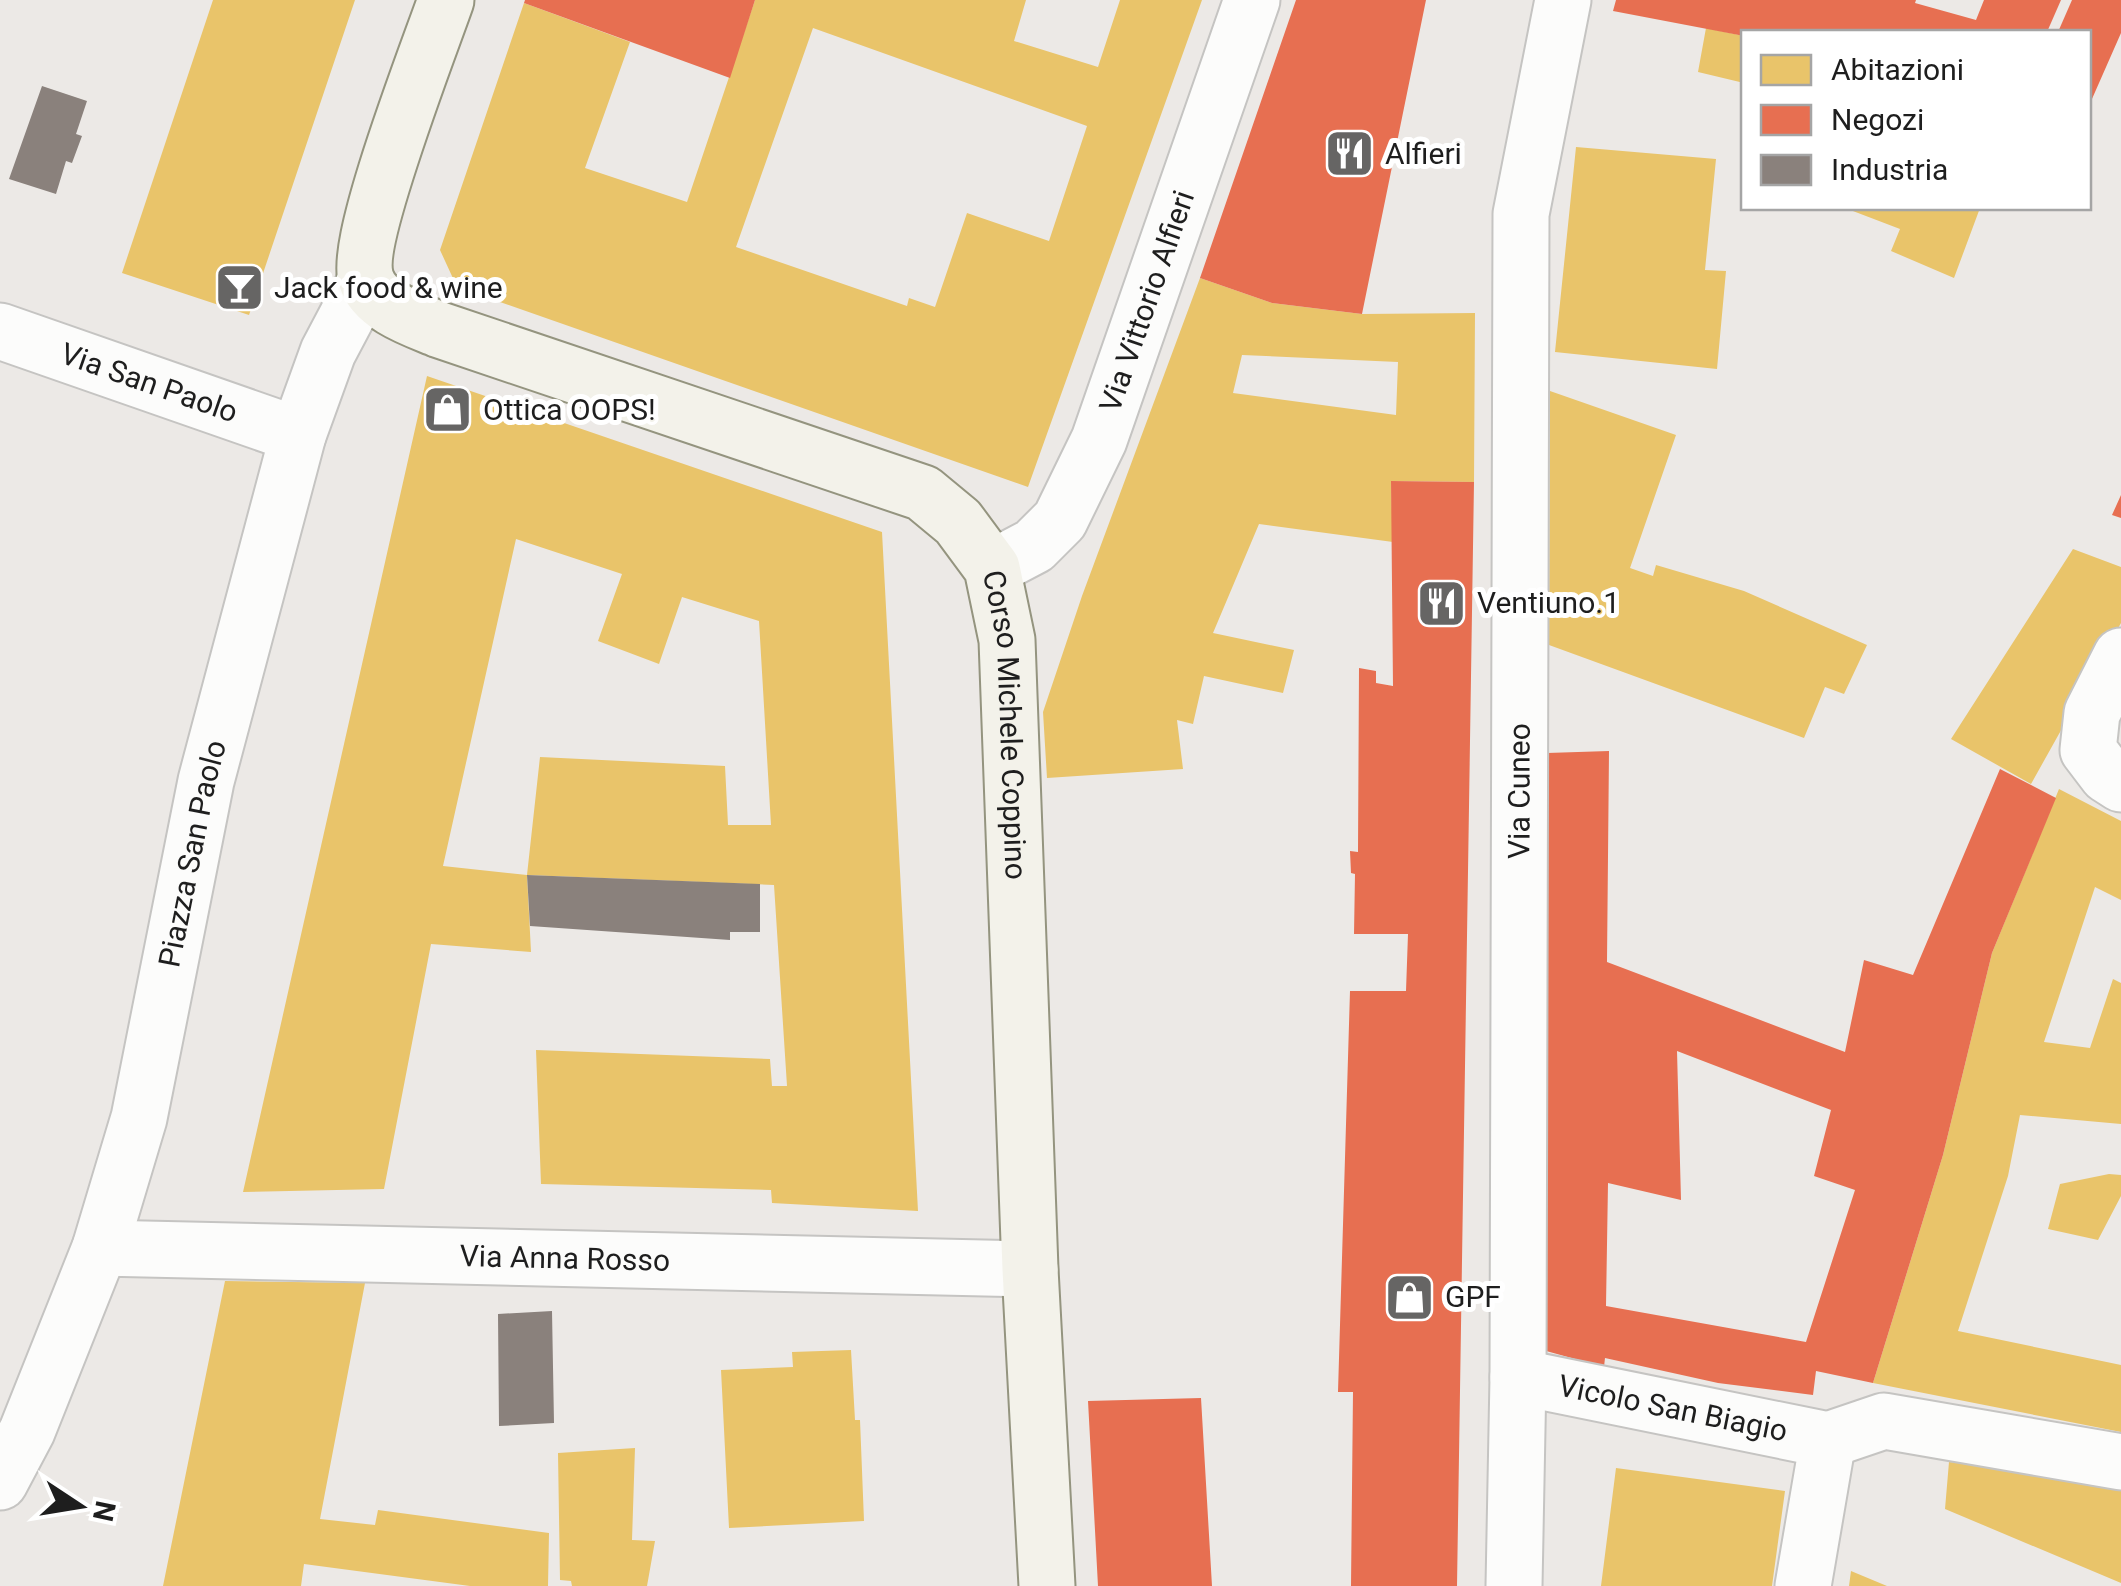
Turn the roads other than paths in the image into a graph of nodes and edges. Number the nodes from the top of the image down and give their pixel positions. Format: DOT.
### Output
graph roads {
  1 [pos="446,0"];
  2 [pos="1252,0"];
  3 [pos="1563,0"];
  4 [pos="366,280"];
  5 [pos="0,331"];
  6 [pos="298,435"];
  7 [pos="992,568"];
  8 [pos="2121,656"];
  9 [pos="2121,784"];
  10 [pos="100,1248"];
  11 [pos="1030,1269"];
  12 [pos="1518,1377"];
  13 [pos="26,1431"];
  14 [pos="1828,1440"];
  15 [pos="2121,1462"];
  16 [pos="0,1482"];
  17 [pos="0,1528"];
  18 [pos="1048,1586"];
  19 [pos="1514,1586"];
  20 [pos="1803,1586"];
  1 -- 4 [label="main road"];
  2 -- 7 [label="street, Via Vittorio Alfieri"];
  3 -- 12 [label="street, Via Cuneo"];
  4 -- 6 [label="street, Piazza San Paolo"];
  4 -- 7 [label="main road, Corso Michele Coppino"];
  5 -- 6 [label="street, Via San Paolo"];
  6 -- 10 [label="street, Piazza San Paolo"];
  7 -- 11 [label="main road, Corso Michele Coppino"];
  8 -- 9 [label="street"];
  10 -- 11 [label="street, Via Anna Rosso"];
  10 -- 13 [label="street, Piazza San Paolo"];
  11 -- 18 [label="main road, Corso Michele Coppino"];
  12 -- 14 [label="street, Vicolo San Biagio"];
  12 -- 19 [label="street, Via Cuneo"];
  13 -- 16 [label="street, Piazza San Paolo"];
  13 -- 17 [label="street, Piazza San Paolo"];
  14 -- 15 [label="street, Vicolo San Biagio"];
  14 -- 20 [label="street, Vicolo San Biagio"];
}
